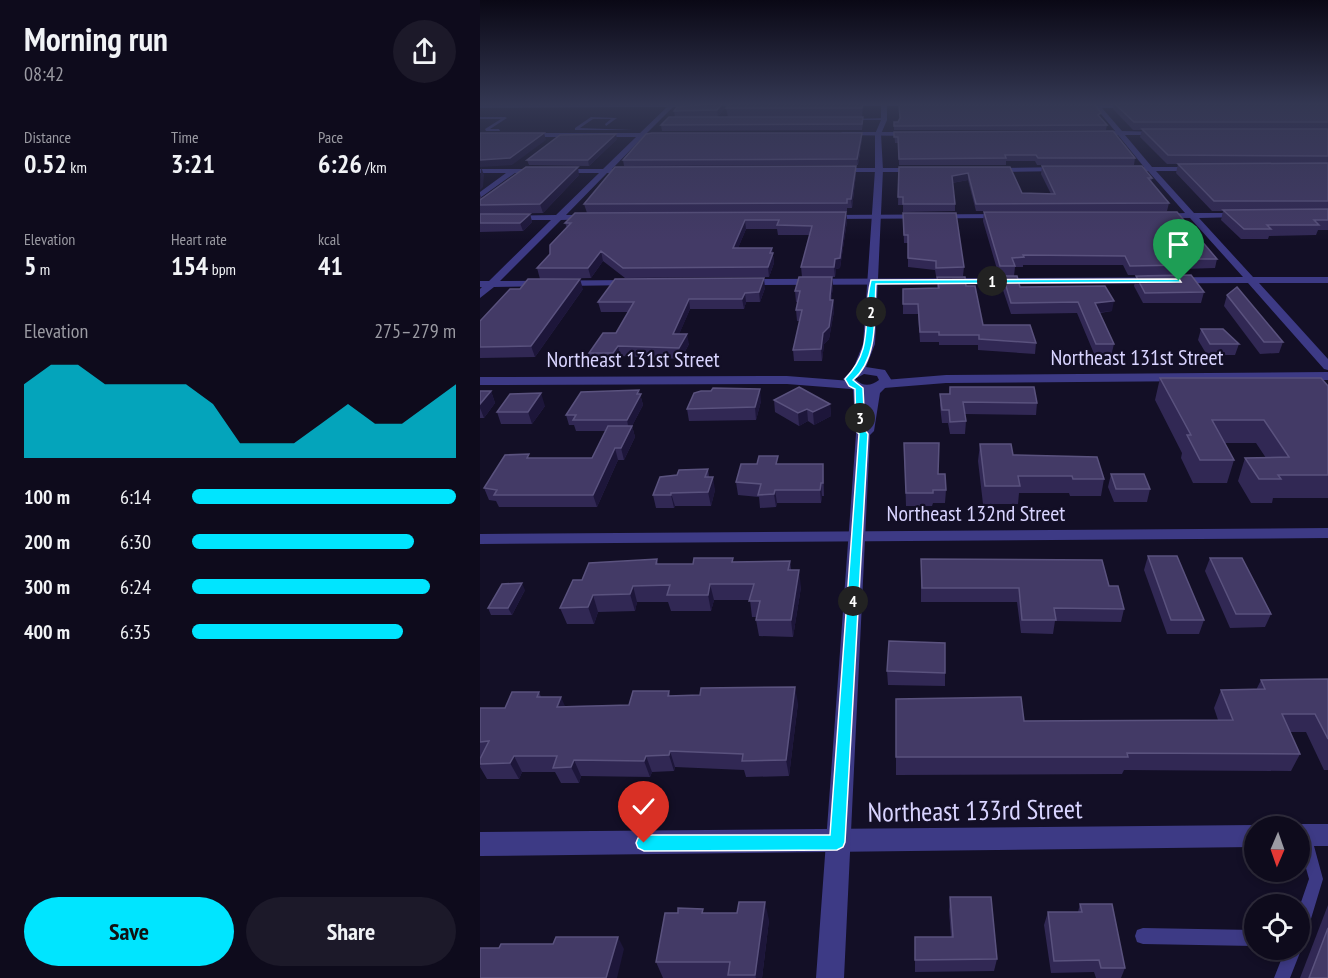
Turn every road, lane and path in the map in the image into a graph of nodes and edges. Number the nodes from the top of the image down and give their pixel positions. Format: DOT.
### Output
graph roads {
  1 [pos="627,149"];
  2 [pos="878,149"];
  3 [pos="1132,149"];
  4 [pos="526,161"];
  5 [pos="1074,169"];
  6 [pos="1120,169"];
  7 [pos="1150,169"];
  8 [pos="1210,169"];
  9 [pos="831,170"];
  10 [pos="879,170"];
  11 [pos="924,170"];
  12 [pos="982,170"];
  13 [pos="480,171"];
  14 [pos="514,171"];
  15 [pos="605,171"];
  16 [pos="641,171"];
  17 [pos="480,196"];
  18 [pos="1192,215"];
  19 [pos="1251,215"];
  20 [pos="1018,216"];
  21 [pos="1146,216"];
  22 [pos="556,217"];
  23 [pos="603,217"];
  24 [pos="816,217"];
  25 [pos="876,217"];
  26 [pos="480,218"];
  27 [pos="1251,280"];
  28 [pos="1328,280"];
  29 [pos="729,282"];
  30 [pos="873,282"];
  31 [pos="646,283"];
  32 [pos="480,284"];
  33 [pos="492,284"];
  34 [pos="480,295"];
  35 [pos="869,344"];
  36 [pos="1328,366"];
  37 [pos="1328,376"];
  38 [pos="855,379"];
  39 [pos="880,379"];
  40 [pos="480,381"];
  41 [pos="864,434"];
  42 [pos="1328,533"];
  43 [pos="858,536"];
  44 [pos="480,539"];
  45 [pos="1310,835"];
  46 [pos="1328,835"];
  47 [pos="1244,836"];
  48 [pos="837,842"];
  49 [pos="480,844"];
  50 [pos="1310,860"];
  51 [pos="1310,898"];
  52 [pos="1143,936"];
  53 [pos="1244,938"];
  54 [pos="1289,960"];
  55 [pos="830,978"];
  56 [pos="1282,978"];
  1 -- 15 [label="street"];
  2 -- 10 [label="street"];
  3 -- 7 [label="street"];
  4 -- 14 [label="street"];
  5 -- 12 [label="street"];
  6 -- 7 [label="street"];
  7 -- 8 [label="street"];
  7 -- 18 [label="street"];
  9 -- 10 [label="street"];
  10 -- 11 [label="street"];
  10 -- 25 [label="street"];
  13 -- 14 [label="street"];
  14 -- 15 [label="street"];
  14 -- 17 [label="street"];
  15 -- 16 [label="street"];
  15 -- 22 [label="street"];
  18 -- 19 [label="street"];
  18 -- 21 [label="street"];
  18 -- 27 [label="street"];
  20 -- 25 [label="street"];
  22 -- 23 [label="street"];
  22 -- 26 [label="street"];
  22 -- 33 [label="street"];
  24 -- 25 [label="street"];
  25 -- 30 [label="street"];
  27 -- 28 [label="street"];
  27 -- 30 [label="street"];
  27 -- 36 [label="street"];
  29 -- 30 [label="street"];
  30 -- 35 [label="street"];
  31 -- 33 [label="street"];
  32 -- 33 [label="street"];
  33 -- 34 [label="street"];
  35 -- 38 [label="street"];
  35 -- 39 [label="street"];
  37 -- 39 [label="street, Northeast 131st Street"];
  38 -- 39 [label="street"];
  38 -- 39 [label="street"];
  38 -- 40 [label="street, Northeast 131st Street"];
  38 -- 41 [label="street"];
  39 -- 41 [label="street"];
  41 -- 43 [label="street"];
  42 -- 43 [label="street, Northeast 132nd Street"];
  43 -- 44 [label="street, Northeast 132nd Street"];
  43 -- 48 [label="street"];
  45 -- 46 [label="street"];
  47 -- 48 [label="street, Northeast 133rd Street"];
  48 -- 49 [label="street, Northeast 133rd Street"];
  48 -- 55 [label="street"];
  50 -- 51 [label="lane"];
  52 -- 53 [label="lane"];
  54 -- 56 [label="lane"];
}
